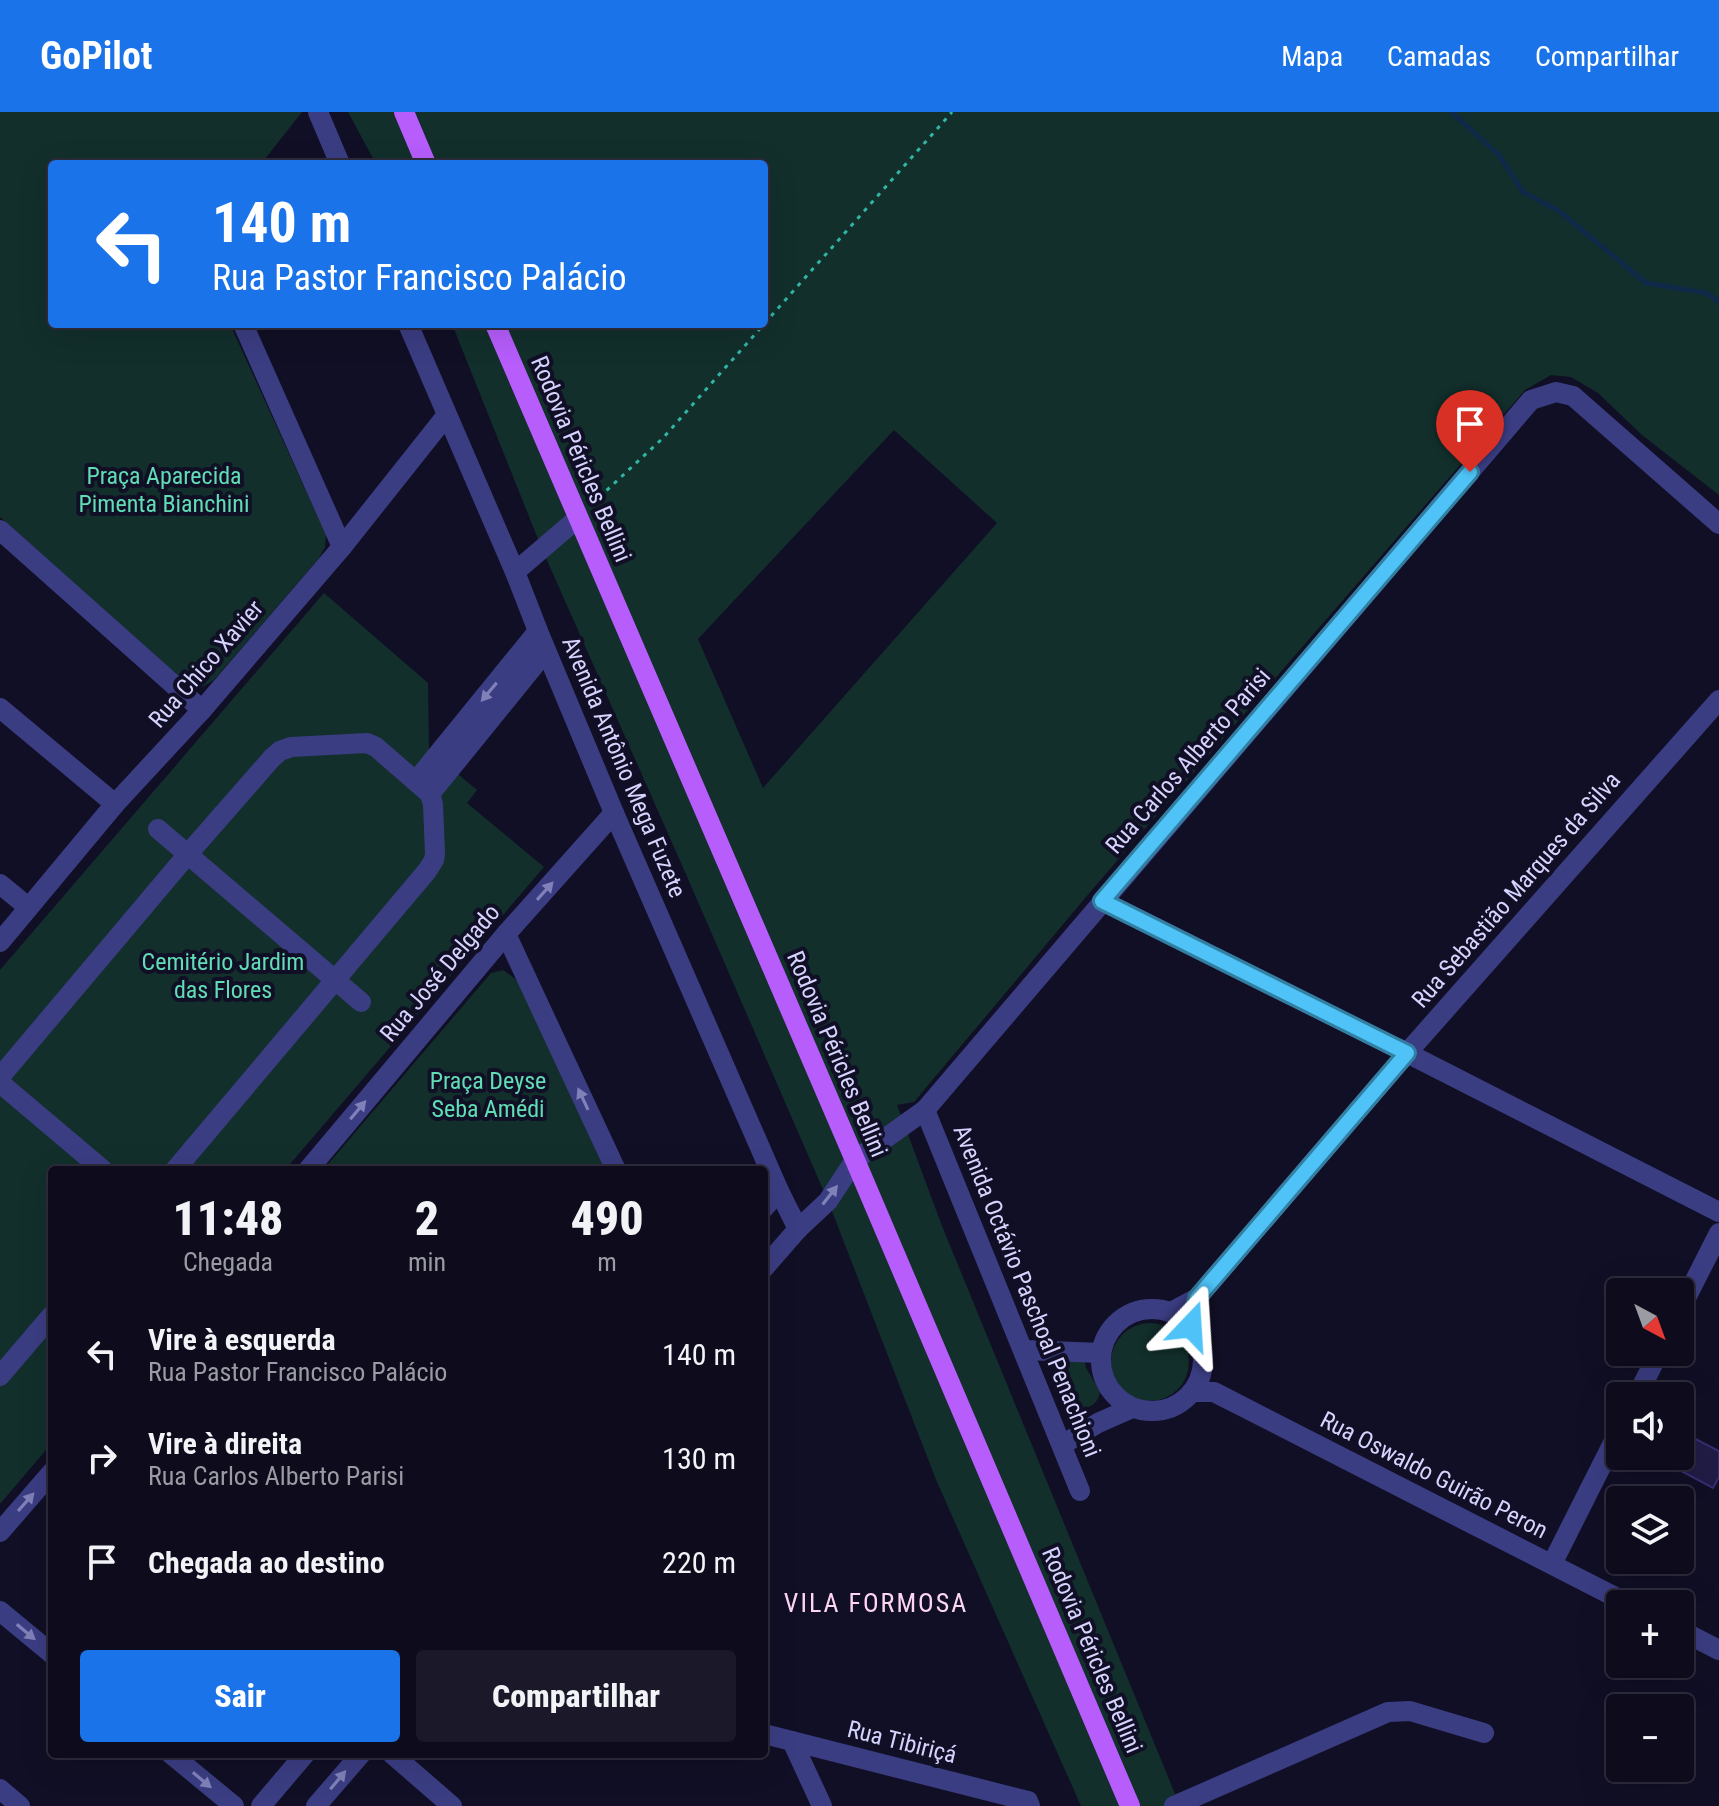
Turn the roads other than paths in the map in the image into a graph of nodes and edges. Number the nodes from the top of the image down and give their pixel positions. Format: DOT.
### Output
graph roads {
  1 [pos="318,112"];
  2 [pos="404,112"];
  3 [pos="338,160"];
  4 [pos="424,160"];
  5 [pos="245,328"];
  6 [pos="410,328"];
  7 [pos="497,328"];
  8 [pos="446,416"];
  9 [pos="578,518"];
  10 [pos="1719,524"];
  11 [pos="0,530"];
  12 [pos="342,547"];
  13 [pos="515,572"];
  14 [pos="538,631"];
  15 [pos="546,651"];
  16 [pos="1719,700"];
  17 [pos="0,708"];
  18 [pos="202,710"];
  19 [pos="423,787"];
  20 [pos="115,804"];
  21 [pos="614,813"];
  22 [pos="158,829"];
  23 [pos="188,854"];
  24 [pos="0,884"];
  25 [pos="1102,901"];
  26 [pos="28,907"];
  27 [pos="506,934"];
  28 [pos="0,942"];
  29 [pos="335,980"];
  30 [pos="361,1002"];
  31 [pos="1407,1053"];
  32 [pos="0,1080"];
  33 [pos="925,1110"];
  34 [pos="855,1160"];
  35 [pos="98,1166"];
  36 [pos="178,1166"];
  37 [pos="311,1166"];
  38 [pos="614,1166"];
  39 [pos="779,1191"];
  40 [pos="768,1203"];
  41 [pos="1719,1212"];
  42 [pos="798,1229"];
  43 [pos="1719,1233"];
  44 [pos="768,1263"];
  45 [pos="1694,1282"];
  46 [pos="1197,1298"];
  47 [pos="1171,1312"];
  48 [pos="48,1320"];
  49 [pos="1191,1326"];
  50 [pos="1024,1350"];
  51 [pos="1101,1353"];
  52 [pos="1202,1373"];
  53 [pos="0,1376"];
  54 [pos="1192,1392"];
  55 [pos="1214,1392"];
  56 [pos="1132,1408"];
  57 [pos="1062,1445"];
  58 [pos="1606,1457"];
  59 [pos="48,1477"];
  60 [pos="1080,1491"];
  61 [pos="0,1532"];
  62 [pos="1552,1564"];
  63 [pos="1606,1592"];
  64 [pos="0,1611"];
  65 [pos="1694,1637"];
  66 [pos="1719,1650"];
  67 [pos="48,1651"];
  68 [pos="1484,1733"];
  69 [pos="768,1735"];
  70 [pos="792,1741"];
  71 [pos="176,1758"];
  72 [pos="302,1758"];
  73 [pos="358,1758"];
  74 [pos="397,1758"];
  75 [pos="0,1789"];
  76 [pos="1029,1803"];
  77 [pos="20,1806"];
  78 [pos="234,1806"];
  79 [pos="261,1806"];
  80 [pos="316,1806"];
  81 [pos="452,1806"];
  82 [pos="822,1806"];
  83 [pos="1130,1806"];
  84 [pos="1174,1806"];
  1 -- 3 [label="street"];
  2 -- 4 [label="main road"];
  5 -- 12 [label="street"];
  6 -- 8 [label="street, Avenida Antônio Mega Fuzete"];
  7 -- 9 [label="main road, Rodovia Péricles Bellini"];
  8 -- 12 [label="street, Rua Chico Xavier"];
  8 -- 13 [label="street, Avenida Antônio Mega Fuzete"];
  9 -- 13 [label="street"];
  9 -- 34 [label="main road, Rodovia Péricles Bellini"];
  10 -- 25 [label="street, Rua Carlos Alberto Parisi"];
  11 -- 18 [label="street"];
  12 -- 18 [label="street, Rua Chico Xavier"];
  13 -- 14 [label="street, Avenida Antônio Mega Fuzete"];
  14 -- 15 [label="street, Avenida Antônio Mega Fuzete"];
  14 -- 19 [label="street, one-way"];
  15 -- 19 [label="street"];
  15 -- 21 [label="street, Avenida Antônio Mega Fuzete"];
  16 -- 31 [label="street, Rua Sebastião Marques da Silva"];
  17 -- 20 [label="street"];
  18 -- 20 [label="street, Rua Chico Xavier"];
  19 -- 23 [label="street"];
  19 -- 29 [label="street"];
  20 -- 26 [label="street, Rua Chico Xavier"];
  27 -- 21 [label="street, Rua José Delgado, one-way"];
  21 -- 39 [label="street, Avenida Antônio Mega Fuzete"];
  22 -- 23 [label="street"];
  23 -- 29 [label="street"];
  23 -- 32 [label="street"];
  24 -- 26 [label="street"];
  25 -- 31 [label="street"];
  25 -- 33 [label="street, Rua Carlos Alberto Parisi"];
  26 -- 28 [label="street, Rua Chico Xavier"];
  37 -- 27 [label="street, Rua José Delgado, one-way"];
  38 -- 27 [label="street, one-way"];
  29 -- 30 [label="street"];
  29 -- 36 [label="street"];
  31 -- 41 [label="street"];
  31 -- 46 [label="street, Rua Sebastião Marques da Silva"];
  32 -- 35 [label="street"];
  33 -- 34 [label="street, Rua Carlos Alberto Parisi"];
  33 -- 50 [label="street, Avenida Octávio Paschoal Penachioni"];
  42 -- 34 [label="street, one-way"];
  34 -- 83 [label="main road, Rodovia Péricles Bellini"];
  39 -- 40 [label="street"];
  39 -- 42 [label="street, Avenida Antônio Mega Fuzete"];
  42 -- 44 [label="street"];
  43 -- 45 [label="street"];
  46 -- 47 [label="street, Rua Sebastião Marques da Silva"];
  46 -- 49 [label="street, Rua Sebastião Marques da Silva"];
  47 -- 49 [label="street"];
  47 -- 51 [label="street"];
  48 -- 53 [label="street"];
  49 -- 52 [label="street"];
  50 -- 51 [label="street"];
  50 -- 57 [label="street, Avenida Octávio Paschoal Penachioni"];
  51 -- 56 [label="street"];
  52 -- 54 [label="street"];
  52 -- 55 [label="street"];
  54 -- 55 [label="street, Rua Oswaldo Guirão Peron"];
  54 -- 56 [label="street"];
  55 -- 62 [label="street, Rua Oswaldo Guirão Peron"];
  56 -- 57 [label="street"];
  57 -- 60 [label="street, Avenida Octávio Paschoal Penachioni"];
  58 -- 62 [label="street"];
  61 -- 59 [label="street, one-way"];
  62 -- 63 [label="street, Rua Oswaldo Guirão Peron"];
  64 -- 67 [label="street, one-way"];
  65 -- 66 [label="street"];
  68 -- 84 [label="street"];
  69 -- 70 [label="street, Rua Tibiriçá"];
  70 -- 76 [label="street, Rua Tibiriçá"];
  70 -- 82 [label="street"];
  71 -- 78 [label="street, one-way"];
  72 -- 79 [label="street"];
  80 -- 73 [label="street, one-way"];
  74 -- 81 [label="street"];
  75 -- 77 [label="street"];
}
